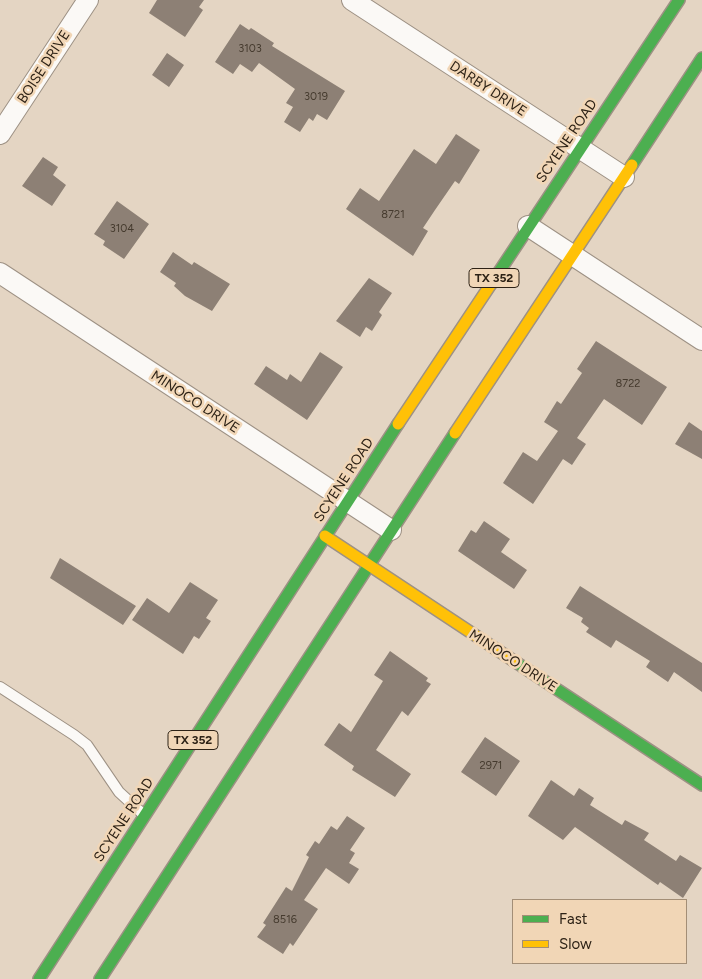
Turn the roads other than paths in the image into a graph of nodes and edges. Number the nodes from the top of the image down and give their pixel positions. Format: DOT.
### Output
graph roads {
  1 [pos="88,0"];
  2 [pos="352,0"];
  3 [pos="678,0"];
  4 [pos="702,58"];
  5 [pos="0,134"];
  6 [pos="580,149"];
  7 [pos="624,178"];
  8 [pos="528,226"];
  9 [pos="572,255"];
  10 [pos="0,273"];
  11 [pos="702,340"];
  12 [pos="347,502"];
  13 [pos="391,530"];
  14 [pos="325,536"];
  15 [pos="368,566"];
  16 [pos="0,687"];
  17 [pos="702,786"];
  18 [pos="145,816"];
  19 [pos="39,979"];
  20 [pos="100,979"];
  1 -- 5 [label="street, BOISE DRIVE"];
  2 -- 6 [label="street, DARBY DRIVE"];
  3 -- 6 [label="main road, SCYENE ROAD / TX 352"];
  4 -- 7 [label="main road"];
  6 -- 7 [label="street, DARBY DRIVE"];
  6 -- 8 [label="main road, SCYENE ROAD / TX 352"];
  7 -- 9 [label="main road"];
  8 -- 9 [label="street"];
  8 -- 12 [label="main road, SCYENE ROAD / TX 352"];
  9 -- 11 [label="street"];
  9 -- 13 [label="main road"];
  10 -- 12 [label="street, MINOCO DRIVE"];
  12 -- 13 [label="street, MINOCO DRIVE"];
  12 -- 14 [label="main road, SCYENE ROAD / TX 352"];
  13 -- 15 [label="main road"];
  14 -- 15 [label="main road, MINOCO DRIVE"];
  14 -- 18 [label="main road, SCYENE ROAD / TX 352"];
  15 -- 17 [label="main road, MINOCO DRIVE"];
  15 -- 20 [label="main road"];
  16 -- 18 [label="lane"];
  18 -- 19 [label="main road, SCYENE ROAD / TX 352"];
}
